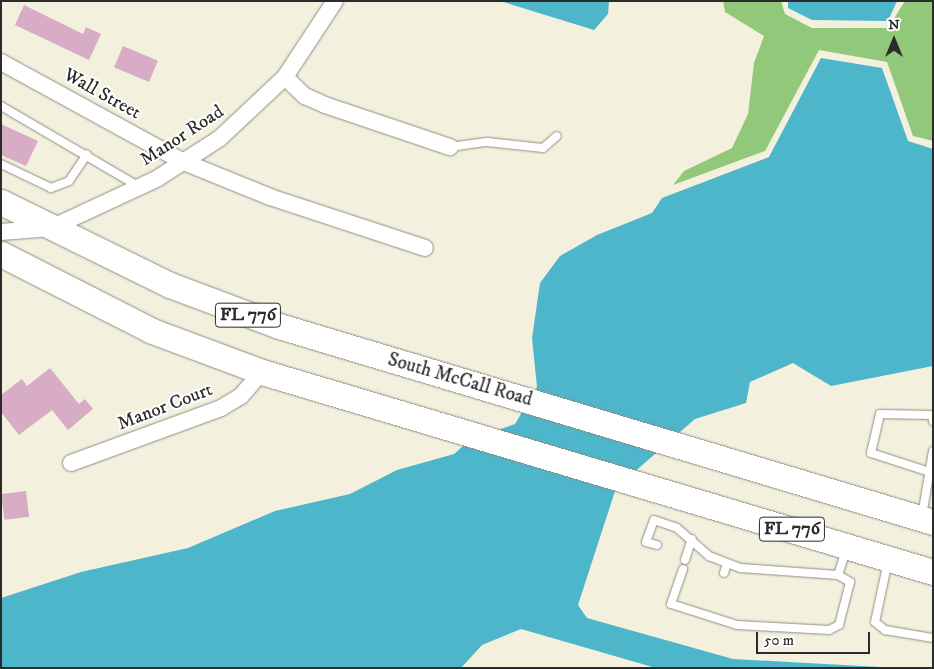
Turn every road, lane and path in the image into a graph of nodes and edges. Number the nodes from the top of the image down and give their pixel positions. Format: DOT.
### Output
graph roads {
  1 [pos="335,1"];
  2 [pos="1,62"];
  3 [pos="285,77"];
  4 [pos="1,106"];
  5 [pos="557,136"];
  6 [pos="450,147"];
  7 [pos="87,154"];
  8 [pos="184,162"];
  9 [pos="1,164"];
  10 [pos="140,187"];
  11 [pos="1,202"];
  12 [pos="51,228"];
  13 [pos="1,232"];
  14 [pos="426,248"];
  15 [pos="1,254"];
  16 [pos="262,372"];
  17 [pos="932,417"];
  18 [pos="933,451"];
  19 [pos="71,463"];
  20 [pos="931,473"];
  21 [pos="927,521"];
  22 [pos="692,539"];
  23 [pos="657,545"];
  24 [pos="848,546"];
  25 [pos="679,552"];
  26 [pos="889,559"];
  27 [pos="727,563"];
  28 [pos="682,569"];
  29 [pos="794,572"];
  30 [pos="933,572"];
  31 [pos="724,573"];
  32 [pos="838,575"];
  33 [pos="793,582"];
  34 [pos="933,638"];
  1 -- 3 [label="street, Manor Road"];
  2 -- 8 [label="street, Wall Street"];
  3 -- 6 [label="street"];
  3 -- 8 [label="street, Manor Road"];
  4 -- 7 [label="lane"];
  5 -- 6 [label="lane"];
  7 -- 9 [label="lane"];
  7 -- 10 [label="lane"];
  8 -- 10 [label="street, Manor Road"];
  8 -- 14 [label="street, Wall Street"];
  10 -- 12 [label="street, Manor Road"];
  11 -- 12 [label="main road, South McCall Road / FL 776"];
  12 -- 13 [label="street, Manor Road"];
  12 -- 21 [label="main road, South McCall Road / FL 776"];
  15 -- 16 [label="main road, FL 776"];
  16 -- 19 [label="street, Manor Court"];
  16 -- 24 [label="main road, FL 776"];
  17 -- 20 [label="lane"];
  18 -- 20 [label="lane"];
  20 -- 21 [label="lane"];
  22 -- 23 [label="lane"];
  22 -- 25 [label="lane"];
  22 -- 27 [label="lane"];
  24 -- 26 [label="main road, FL 776"];
  24 -- 32 [label="lane"];
  26 -- 30 [label="main road, FL 776"];
  26 -- 34 [label="lane"];
  27 -- 29 [label="lane"];
  27 -- 31 [label="lane"];
  28 -- 32 [label="lane"];
  29 -- 32 [label="lane"];
  29 -- 33 [label="lane"];
}
